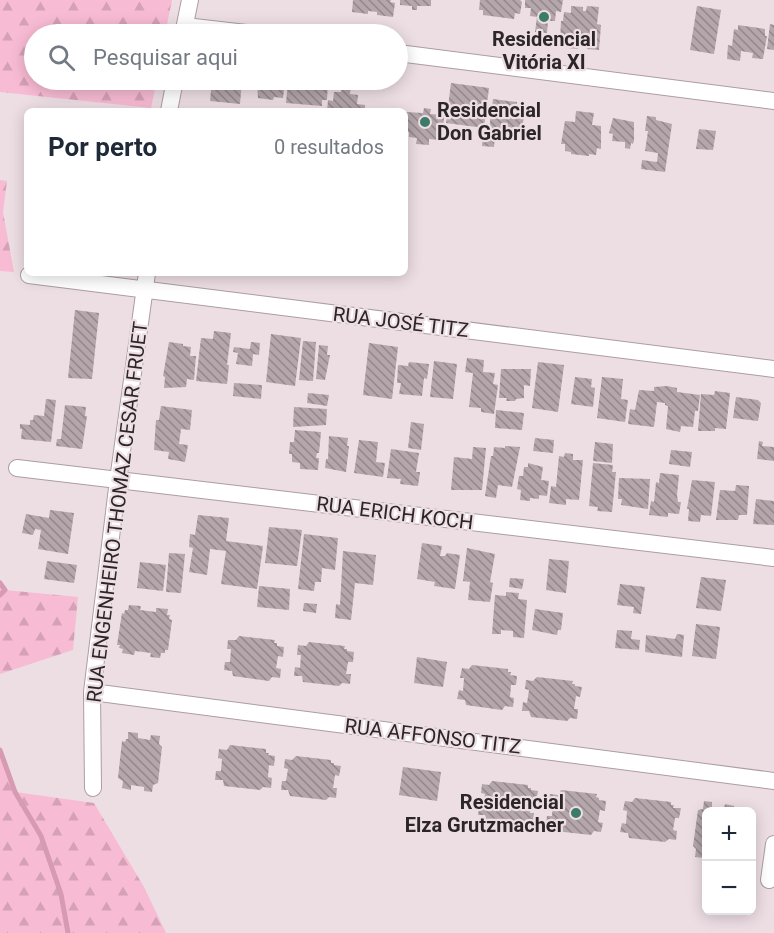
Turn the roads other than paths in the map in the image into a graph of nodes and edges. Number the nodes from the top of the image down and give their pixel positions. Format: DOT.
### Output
graph roads {
  1 [pos="190,0"];
  2 [pos="185,24"];
  3 [pos="408,54"];
  4 [pos="173,90"];
  5 [pos="774,100"];
  6 [pos="170,108"];
  7 [pos="48,276"];
  8 [pos="146,281"];
  9 [pos="774,369"];
  10 [pos="17,468"];
  11 [pos="117,480"];
  12 [pos="774,558"];
  13 [pos="92,692"];
  14 [pos="774,781"];
  15 [pos="93,788"];
  16 [pos="774,844"];
  17 [pos="770,880"];
  1 -- 2 [label="street"];
  3 -- 5 [label="street"];
  4 -- 6 [label="street"];
  7 -- 8 [label="street, RUA JOSÉ TITZ"];
  8 -- 9 [label="street, RUA JOSÉ TITZ"];
  8 -- 11 [label="street, RUA ENGENHEIRO THOMAZ CESAR FRUET"];
  10 -- 11 [label="street, RUA ERICH KOCH"];
  11 -- 12 [label="street, RUA ERICH KOCH"];
  11 -- 13 [label="street, RUA ENGENHEIRO THOMAZ CESAR FRUET"];
  13 -- 14 [label="street, RUA AFFONSO TITZ"];
  13 -- 15 [label="street, RUA ENGENHEIRO THOMAZ CESAR FRUET"];
  16 -- 17 [label="street"];
}
